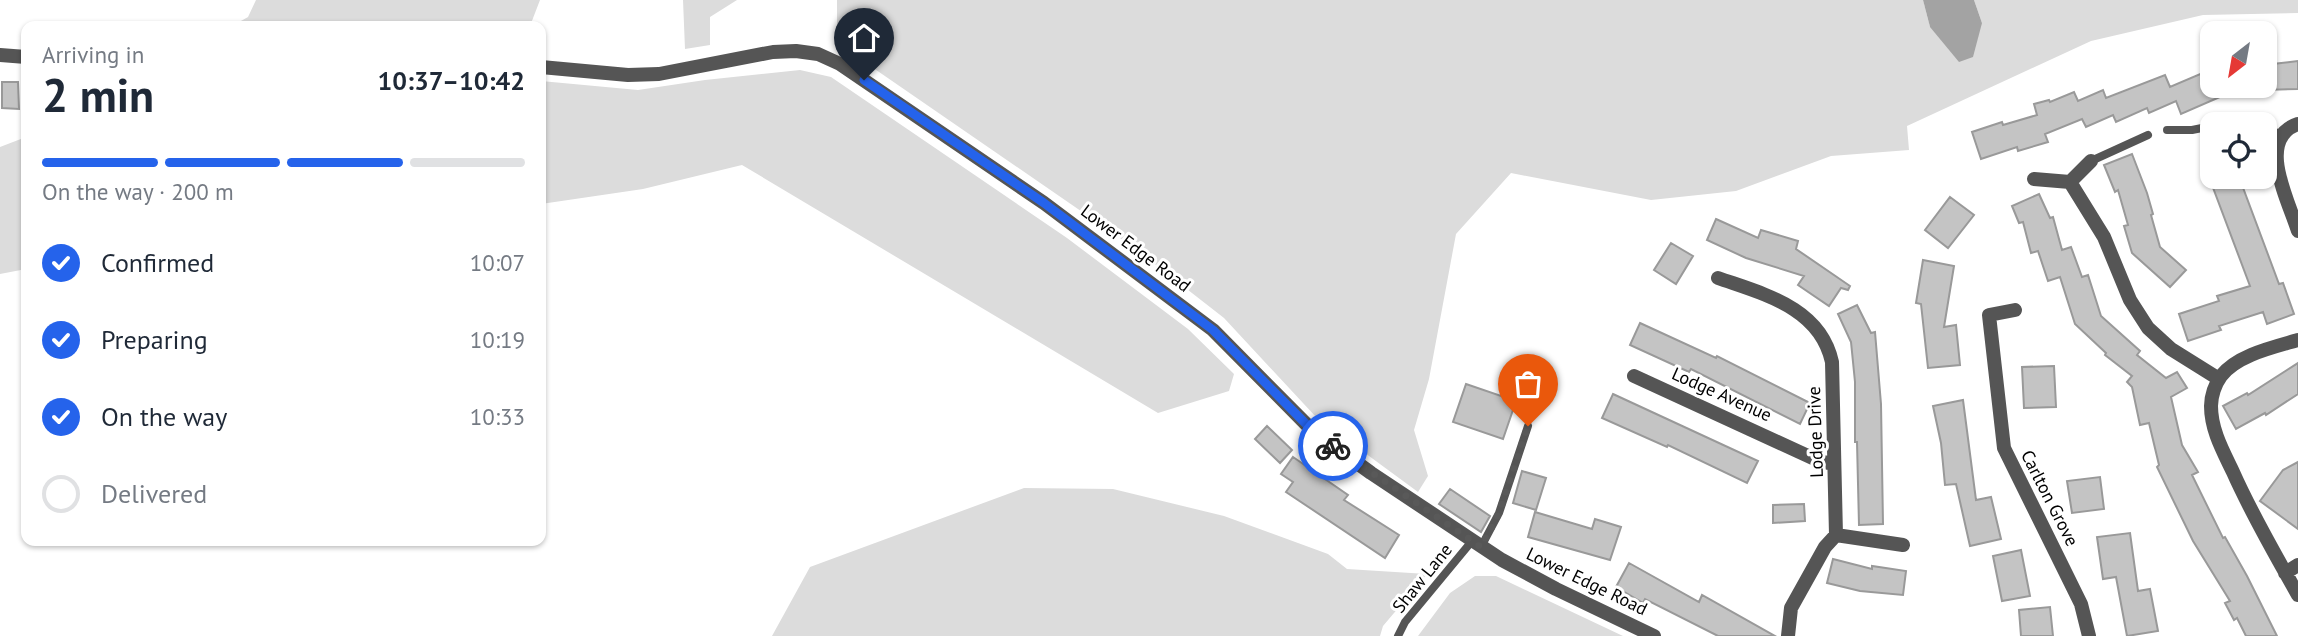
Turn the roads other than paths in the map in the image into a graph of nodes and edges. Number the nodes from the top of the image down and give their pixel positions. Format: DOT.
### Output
graph roads {
  1 [pos="0,55"];
  2 [pos="21,57"];
  3 [pos="546,67"];
  4 [pos="2298,124"];
  5 [pos="2200,128"];
  6 [pos="2167,130"];
  7 [pos="2148,135"];
  8 [pos="2277,142"];
  9 [pos="2091,161"];
  10 [pos="2034,179"];
  11 [pos="2070,182"];
  12 [pos="2298,232"];
  13 [pos="1718,278"];
  14 [pos="2015,310"];
  15 [pos="2298,340"];
  16 [pos="1634,376"];
  17 [pos="2219,379"];
  18 [pos="1528,426"];
  19 [pos="1833,464"];
  20 [pos="1836,536"];
  21 [pos="1477,544"];
  22 [pos="1903,545"];
  23 [pos="2292,569"];
  24 [pos="2298,596"];
  25 [pos="1398,636"];
  26 [pos="1654,636"];
  27 [pos="1788,636"];
  28 [pos="2089,636"];
  1 -- 2 [label="street"];
  3 -- 21 [label="street, Lower Edge Road"];
  4 -- 8 [label="street"];
  5 -- 6 [label="lane"];
  7 -- 9 [label="lane"];
  8 -- 12 [label="street"];
  9 -- 11 [label="street"];
  10 -- 11 [label="street"];
  11 -- 17 [label="street"];
  13 -- 19 [label="street, Lodge Drive"];
  14 -- 28 [label="street, Carlton Grove"];
  15 -- 17 [label="street"];
  16 -- 19 [label="street, Lodge Avenue"];
  17 -- 23 [label="street"];
  18 -- 21 [label="lane, Shaw Lane"];
  19 -- 20 [label="street, Lodge Drive"];
  20 -- 22 [label="street"];
  20 -- 27 [label="street"];
  21 -- 25 [label="lane, Shaw Lane"];
  21 -- 26 [label="street, Lower Edge Road"];
  23 -- 24 [label="street"];
}
